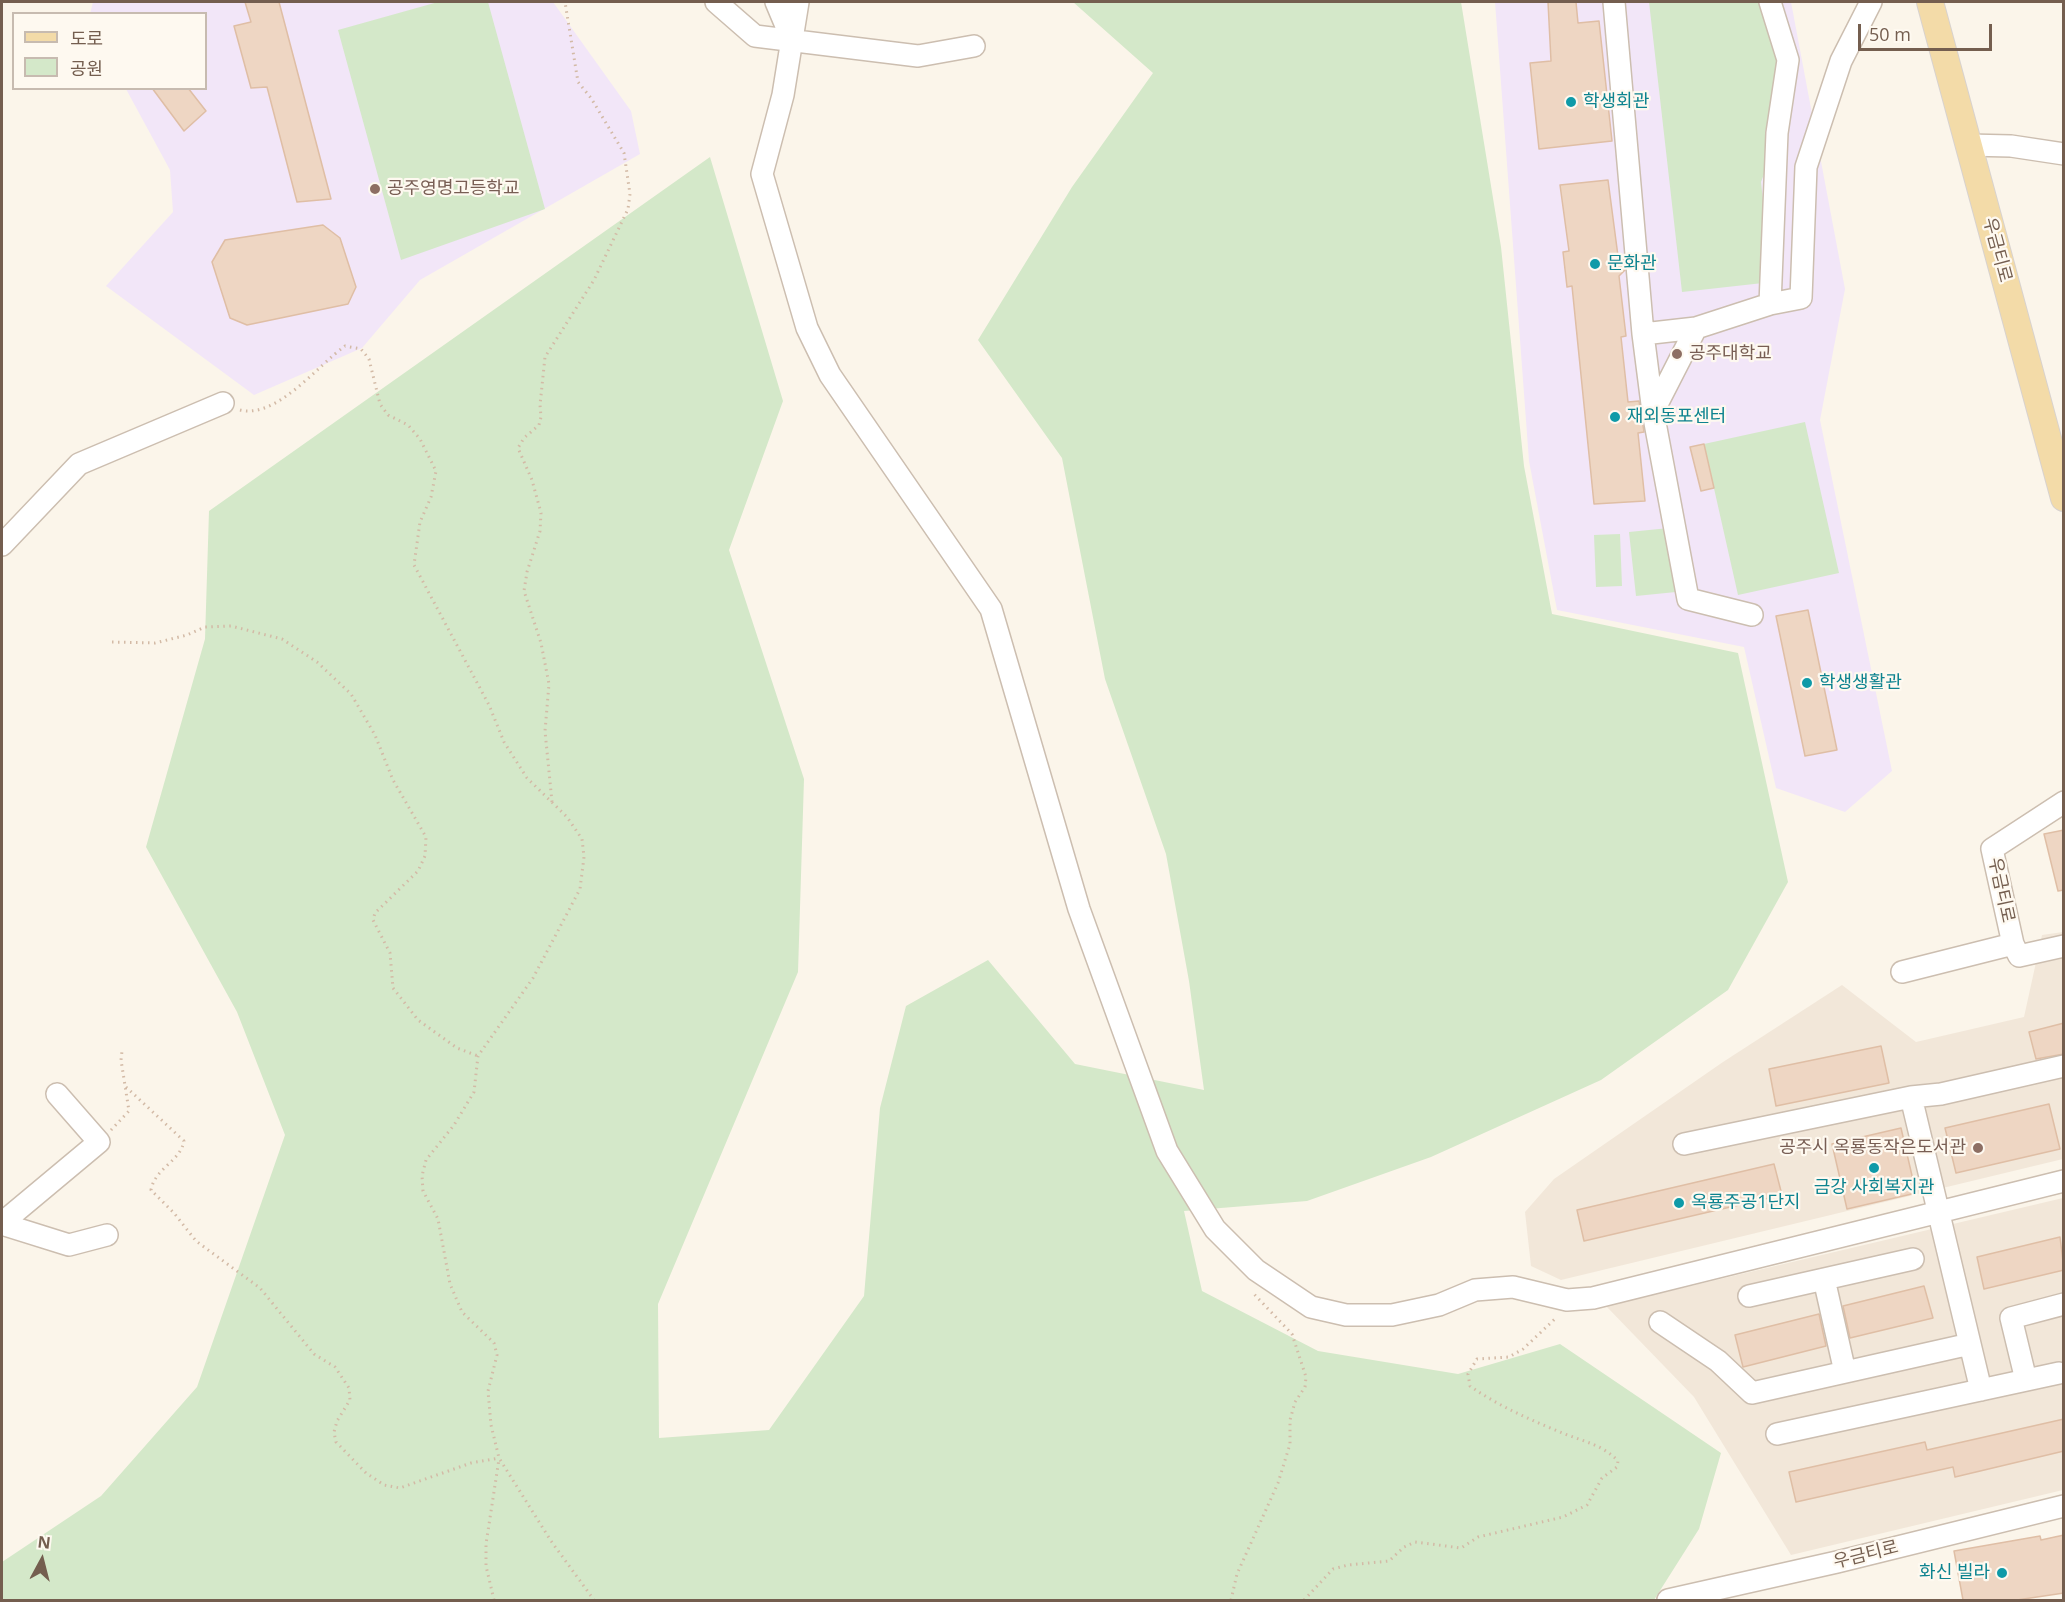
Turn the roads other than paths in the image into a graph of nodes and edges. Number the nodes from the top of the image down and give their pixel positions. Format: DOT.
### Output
graph roads {
  1 [pos="716,2"];
  2 [pos="776,2"];
  3 [pos="798,2"];
  4 [pos="1614,2"];
  5 [pos="1770,2"];
  6 [pos="1871,2"];
  7 [pos="1930,2"];
  8 [pos="792,41"];
  9 [pos="974,46"];
  10 [pos="1968,145"];
  11 [pos="2064,154"];
  12 [pos="1770,304"];
  13 [pos="1696,328"];
  14 [pos="1643,334"];
  15 [pos="223,403"];
  16 [pos="1653,412"];
  17 [pos="2064,498"];
  18 [pos="2,545"];
  19 [pos="1752,615"];
  20 [pos="2064,802"];
  21 [pos="2013,944"];
  22 [pos="2064,946"];
  23 [pos="1902,972"];
  24 [pos="2064,1066"];
  25 [pos="57,1094"];
  26 [pos="1911,1097"];
  27 [pos="1684,1144"];
  28 [pos="2064,1180"];
  29 [pos="1938,1212"];
  30 [pos="2,1224"];
  31 [pos="107,1235"];
  32 [pos="1913,1259"];
  33 [pos="1824,1279"];
  34 [pos="1749,1296"];
  35 [pos="2064,1304"];
  36 [pos="1660,1322"];
  37 [pos="1970,1344"];
  38 [pos="1845,1372"];
  39 [pos="2059,1373"];
  40 [pos="2026,1380"];
  41 [pos="1981,1390"];
  42 [pos="1777,1434"];
  43 [pos="2064,1506"];
  44 [pos="1668,1600"];
  1 -- 8 [label="street"];
  2 -- 8 [label="street"];
  3 -- 8 [label="street"];
  4 -- 14 [label="street"];
  5 -- 12 [label="street"];
  6 -- 12 [label="street"];
  7 -- 10 [label="main road, 우금티로"];
  8 -- 9 [label="street"];
  8 -- 29 [label="street"];
  10 -- 11 [label="street"];
  10 -- 17 [label="main road, 우금티로"];
  12 -- 13 [label="street"];
  13 -- 14 [label="street"];
  13 -- 16 [label="street"];
  14 -- 16 [label="street"];
  15 -- 18 [label="street"];
  16 -- 19 [label="street"];
  20 -- 21 [label="street, 우금티로"];
  21 -- 22 [label="street, 우금티로"];
  21 -- 23 [label="street, 우금티로"];
  24 -- 26 [label="street"];
  25 -- 30 [label="street"];
  26 -- 27 [label="street"];
  26 -- 29 [label="street"];
  28 -- 29 [label="street"];
  29 -- 37 [label="street"];
  30 -- 31 [label="street"];
  32 -- 33 [label="street"];
  33 -- 34 [label="street"];
  33 -- 38 [label="street"];
  35 -- 40 [label="street"];
  36 -- 38 [label="street"];
  37 -- 38 [label="street"];
  37 -- 41 [label="street"];
  39 -- 40 [label="street"];
  40 -- 41 [label="street"];
  41 -- 42 [label="street"];
  43 -- 44 [label="street, 우금티로"];
}
